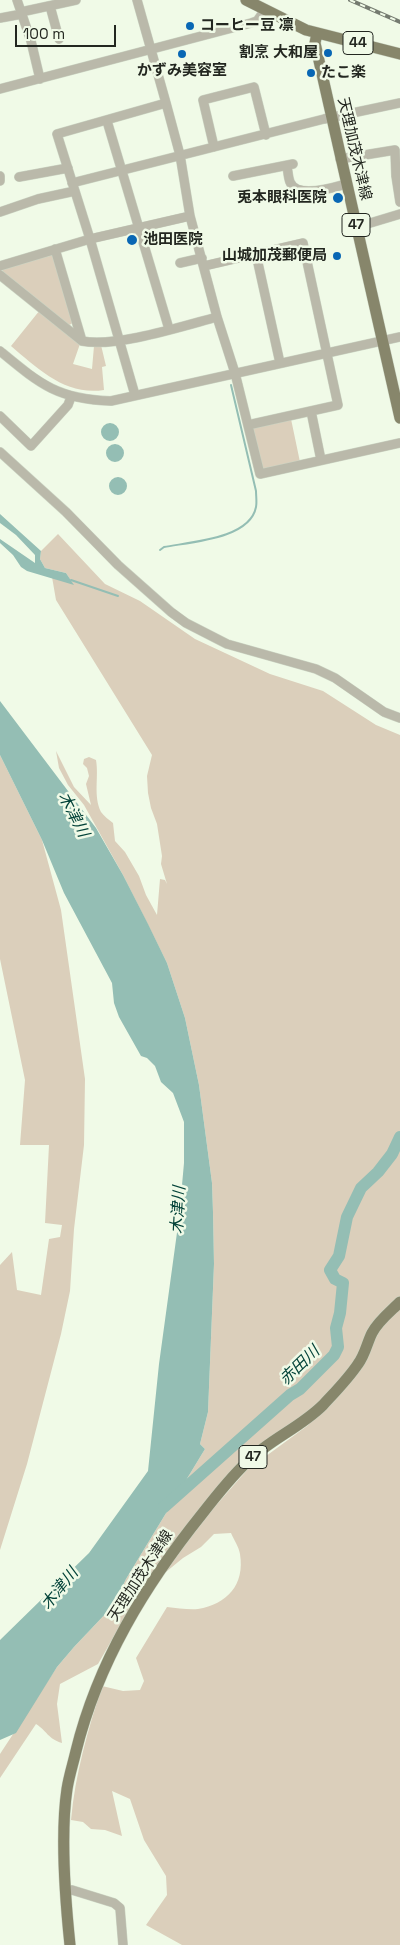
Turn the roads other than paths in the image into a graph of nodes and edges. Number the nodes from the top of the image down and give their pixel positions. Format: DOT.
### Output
graph roads {
  1 [pos="17,0"];
  2 [pos="76,0"];
  3 [pos="137,0"];
  4 [pos="246,0"];
  5 [pos="50,6"];
  6 [pos="264,10"];
  7 [pos="22,13"];
  8 [pos="0,18"];
  9 [pos="317,33"];
  10 [pos="59,39"];
  11 [pos="150,48"];
  12 [pos="400,54"];
  13 [pos="40,79"];
  14 [pos="0,89"];
  15 [pos="166,103"];
  16 [pos="400,103"];
  17 [pos="331,119"];
  18 [pos="107,121"];
  19 [pos="266,135"];
  20 [pos="214,147"];
  21 [pos="180,155"];
  22 [pos="340,159"];
  23 [pos="68,168"];
  24 [pos="122,170"];
  25 [pos="0,176"];
  26 [pos="233,176"];
  27 [pos="19,177"];
  28 [pos="0,181"];
  29 [pos="346,184"];
  30 [pos="74,187"];
  31 [pos="400,202"];
  32 [pos="0,212"];
  33 [pos="400,214"];
  34 [pos="190,216"];
  35 [pos="357,227"];
  36 [pos="138,228"];
  37 [pos="90,239"];
  38 [pos="55,249"];
  39 [pos="256,254"];
  40 [pos="203,262"];
  41 [pos="180,263"];
  42 [pos="0,266"];
  43 [pos="0,275"];
  44 [pos="217,318"];
  45 [pos="169,329"];
  46 [pos="400,337"];
  47 [pos="120,340"];
  48 [pos="82,341"];
  49 [pos="382,341"];
  50 [pos="0,351"];
  51 [pos="327,353"];
  52 [pos="280,363"];
  53 [pos="235,373"];
  54 [pos="135,395"];
  55 [pos="71,397"];
  56 [pos="310,411"];
  57 [pos="0,416"];
  58 [pos="400,418"];
  59 [pos="248,425"];
  60 [pos="400,443"];
  61 [pos="0,452"];
  62 [pos="321,460"];
  63 [pos="400,718"];
  64 [pos="400,1302"];
  65 [pos="66,1891"];
  66 [pos="70,1945"];
  67 [pos="123,1945"];
  1 -- 7 [label="street"];
  2 -- 5 [label="street"];
  3 -- 11 [label="street"];
  4 -- 6 [label="main road, 44"];
  5 -- 7 [label="street"];
  5 -- 10 [label="street"];
  6 -- 9 [label="main road, 44"];
  6 -- 11 [label="street"];
  7 -- 8 [label="street"];
  7 -- 13 [label="street"];
  9 -- 12 [label="main road, 44"];
  9 -- 17 [label="main road, 天理加茂木津線 / 47"];
  11 -- 13 [label="street"];
  11 -- 15 [label="street"];
  13 -- 14 [label="street"];
  15 -- 18 [label="street"];
  15 -- 21 [label="street"];
  16 -- 17 [label="street"];
  17 -- 19 [label="street"];
  17 -- 22 [label="main road, 天理加茂木津線 / 47"];
  18 -- 23 [label="street"];
  18 -- 24 [label="street"];
  19 -- 20 [label="street"];
  19 -- 20 [label="street"];
  20 -- 21 [label="street"];
  21 -- 24 [label="street"];
  21 -- 34 [label="street"];
  22 -- 29 [label="main road, 天理加茂木津線 / 47"];
  22 -- 31 [label="street"];
  23 -- 27 [label="street"];
  23 -- 30 [label="street"];
  24 -- 30 [label="street"];
  24 -- 36 [label="street"];
  25 -- 28 [label="street"];
  26 -- 29 [label="street"];
  29 -- 35 [label="main road, 天理加茂木津線 / 47"];
  30 -- 32 [label="street"];
  30 -- 37 [label="street"];
  33 -- 35 [label="street"];
  34 -- 36 [label="street"];
  34 -- 40 [label="street"];
  35 -- 49 [label="main road, 天理加茂木津線 / 47"];
  36 -- 37 [label="street"];
  36 -- 45 [label="street"];
  37 -- 38 [label="street"];
  37 -- 47 [label="street"];
  38 -- 42 [label="street"];
  38 -- 48 [label="street"];
  39 -- 40 [label="street"];
  39 -- 51 [label="street"];
  39 -- 52 [label="street"];
  40 -- 41 [label="street"];
  40 -- 44 [label="street"];
  43 -- 48 [label="street"];
  44 -- 45 [label="street"];
  44 -- 53 [label="street"];
  45 -- 47 [label="street"];
  46 -- 49 [label="street"];
  47 -- 48 [label="street"];
  47 -- 54 [label="street"];
  49 -- 51 [label="street"];
  49 -- 58 [label="main road, 天理加茂木津線 / 47"];
  50 -- 55 [label="street"];
  51 -- 52 [label="street"];
  51 -- 56 [label="street"];
  52 -- 53 [label="street"];
  53 -- 54 [label="street"];
  53 -- 59 [label="street"];
  54 -- 55 [label="street"];
  55 -- 57 [label="street"];
  56 -- 59 [label="street"];
  56 -- 62 [label="street"];
  59 -- 62 [label="street"];
  60 -- 62 [label="street"];
  61 -- 63 [label="street"];
  64 -- 65 [label="main road, 天理加茂木津線 / 47"];
  65 -- 66 [label="main road, 天理加茂木津線 / 47"];
  65 -- 67 [label="street"];
}
